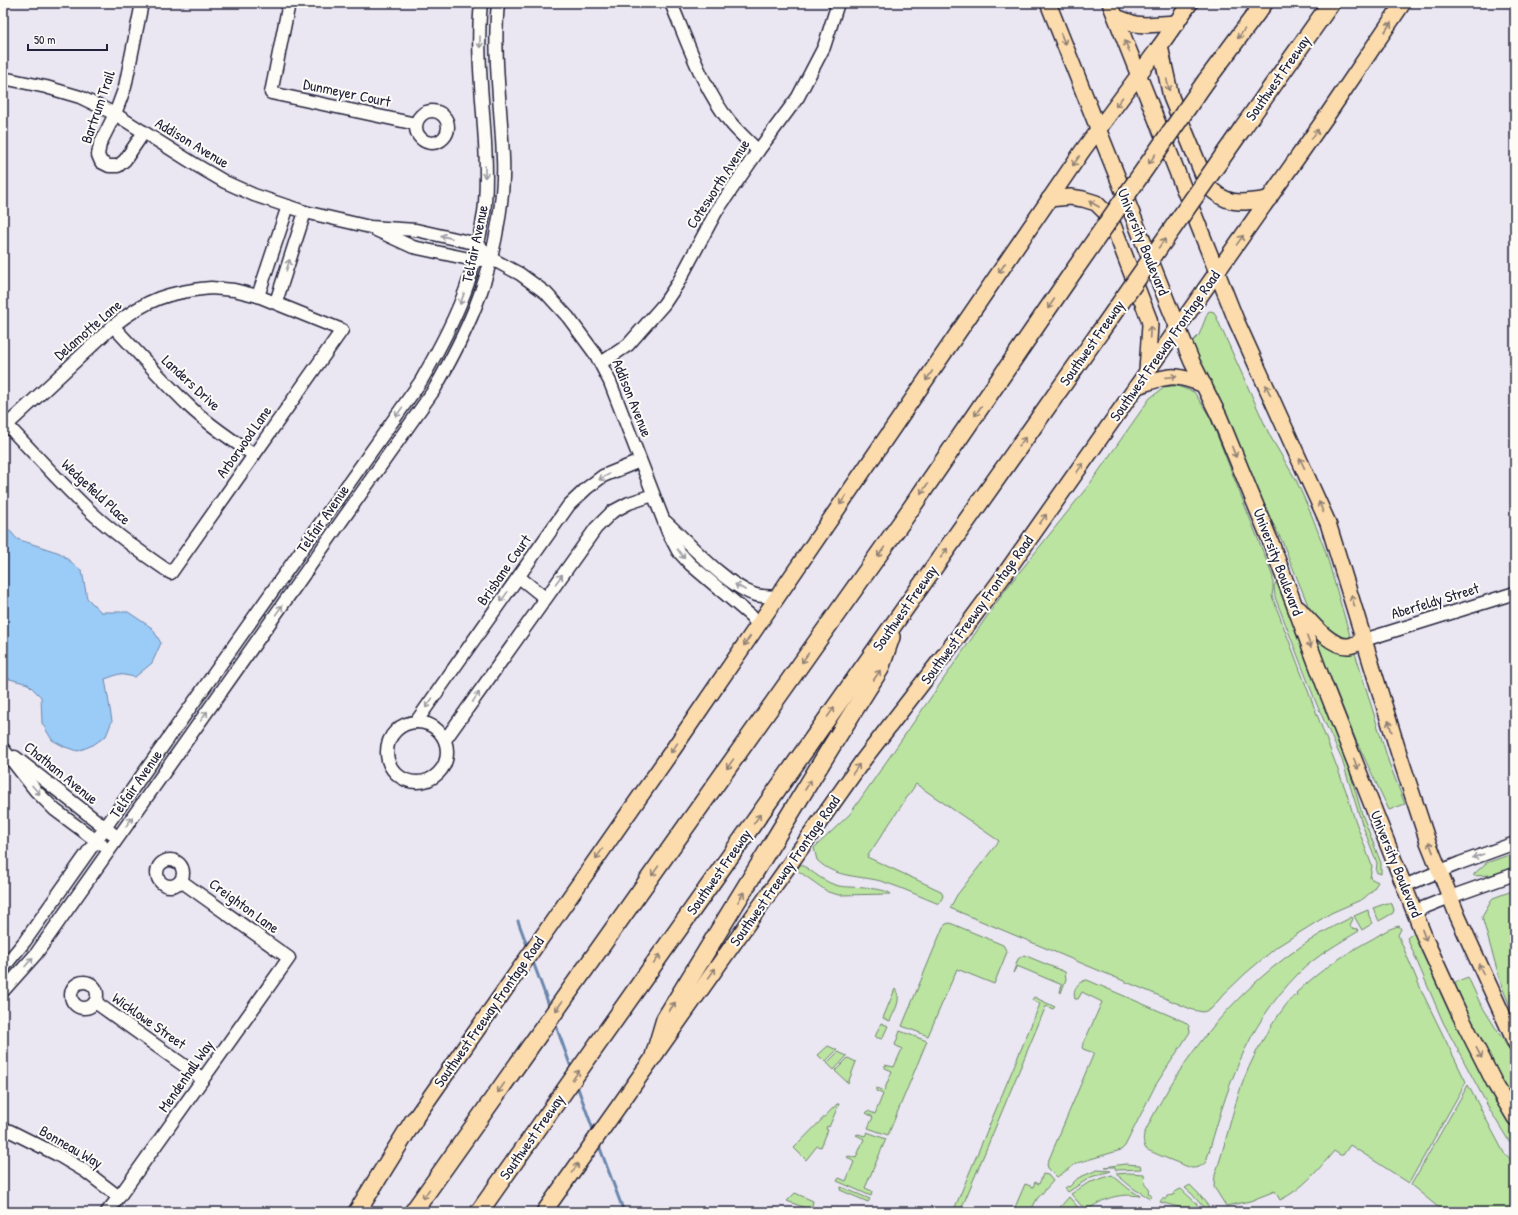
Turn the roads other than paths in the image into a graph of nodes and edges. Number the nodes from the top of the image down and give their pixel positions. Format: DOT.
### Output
graph roads {
  1 [pos="142,3"];
  2 [pos="289,3"];
  3 [pos="481,3"];
  4 [pos="498,3"];
  5 [pos="670,3"];
  6 [pos="838,3"];
  7 [pos="1048,3"];
  8 [pos="1110,3"];
  9 [pos="1190,3"];
  10 [pos="1264,3"];
  11 [pos="1331,3"];
  12 [pos="1403,3"];
  13 [pos="1116,17"];
  14 [pos="1177,23"];
  15 [pos="1160,46"];
  16 [pos="1139,75"];
  17 [pos="3,78"];
  18 [pos="115,114"];
  19 [pos="416,124"];
  20 [pos="1099,129"];
  21 [pos="144,132"];
  22 [pos="758,151"];
  23 [pos="1049,199"];
  24 [pos="1269,199"];
  25 [pos="288,206"];
  26 [pos="305,212"];
  27 [pos="370,227"];
  28 [pos="478,244"];
  29 [pos="492,259"];
  30 [pos="474,260"];
  31 [pos="1217,272"];
  32 [pos="258,296"];
  33 [pos="276,302"];
  34 [pos="113,326"];
  35 [pos="1178,328"];
  36 [pos="342,330"];
  37 [pos="601,363"];
  38 [pos="1147,371"];
  39 [pos="1204,385"];
  40 [pos="1137,386"];
  41 [pos="7,425"];
  42 [pos="254,455"];
  43 [pos="640,460"];
  44 [pos="653,494"];
  45 [pos="664,519"];
  46 [pos="171,573"];
  47 [pos="519,576"];
  48 [pos="1515,593"];
  49 [pos="777,597"];
  50 [pos="545,598"];
  51 [pos="1295,606"];
  52 [pos="897,619"];
  53 [pos="758,625"];
  54 [pos="1364,640"];
  55 [pos="416,722"];
  56 [pos="445,740"];
  57 [pos="3,748"];
  58 [pos="105,828"];
  59 [pos="118,837"];
  60 [pos="96,841"];
  61 [pos="1515,843"];
  62 [pos="109,850"];
  63 [pos="1440,871"];
  64 [pos="1515,874"];
  65 [pos="181,881"];
  66 [pos="1404,886"];
  67 [pos="1450,897"];
  68 [pos="1415,911"];
  69 [pos="289,958"];
  70 [pos="3,968"];
  71 [pos="3,991"];
  72 [pos="95,1002"];
  73 [pos="1515,1042"];
  74 [pos="654,1056"];
  75 [pos="203,1079"];
  76 [pos="1515,1118"];
  77 [pos="414,1120"];
  78 [pos="3,1129"];
  79 [pos="119,1197"];
  80 [pos="107,1212"];
  81 [pos="349,1212"];
  82 [pos="357,1212"];
  83 [pos="413,1212"];
  84 [pos="479,1212"];
  85 [pos="544,1212"];
  1 -- 18 [label="street, Bartrum Trail"];
  2 -- 19 [label="street, Dunmeyer Court"];
  3 -- 28 [label="street, Telfair Avenue, one-way"];
  4 -- 29 [label="street, Telfair Avenue"];
  5 -- 22 [label="street"];
  6 -- 22 [label="street, Cotesworth Avenue"];
  7 -- 20 [label="main road, University Boulevard, one-way"];
  8 -- 13 [label="main road"];
  9 -- 14 [label="main road, Southwest Freeway Frontage Road"];
  10 -- 83 [label="highway, one-way, bridge"];
  52 -- 11 [label="highway, Southwest Freeway, one-way, bridge"];
  24 -- 12 [label="main road, Southwest Freeway Frontage Road, one-way"];
  13 -- 14 [label="main road"];
  16 -- 13 [label="main road, one-way"];
  14 -- 15 [label="main road, Southwest Freeway Frontage Road"];
  15 -- 16 [label="main road, Southwest Freeway Frontage Road"];
  15 -- 24 [label="main road, one-way"];
  16 -- 20 [label="main road, Southwest Freeway Frontage Road, one-way"];
  16 -- 31 [label="main road"];
  17 -- 18 [label="street, Addison Avenue"];
  18 -- 21 [label="street, Addison Avenue"];
  18 -- 21 [label="street, Bartrum Trail"];
  20 -- 23 [label="main road, Southwest Freeway Frontage Road, one-way"];
  20 -- 35 [label="main road, University Boulevard"];
  21 -- 25 [label="street, Addison Avenue"];
  22 -- 37 [label="street, Cotesworth Avenue"];
  38 -- 23 [label="main road, one-way"];
  23 -- 49 [label="main road, Southwest Freeway Frontage Road, one-way"];
  31 -- 24 [label="main road, Southwest Freeway Frontage Road, one-way"];
  25 -- 26 [label="street, Addison Avenue"];
  25 -- 32 [label="street"];
  26 -- 27 [label="street, Addison Avenue"];
  33 -- 26 [label="street, one-way"];
  28 -- 27 [label="street, Addison Avenue, one-way"];
  27 -- 30 [label="street, Addison Avenue"];
  28 -- 29 [label="street, Addison Avenue"];
  28 -- 30 [label="street, Telfair Avenue"];
  29 -- 30 [label="street, Addison Avenue"];
  29 -- 37 [label="street, Addison Avenue"];
  59 -- 29 [label="street, Telfair Avenue, one-way"];
  30 -- 58 [label="street, Telfair Avenue, one-way"];
  31 -- 35 [label="main road, Southwest Freeway Frontage Road"];
  54 -- 31 [label="main road, one-way"];
  32 -- 33 [label="street, Delamotte Lane"];
  32 -- 34 [label="street, Delamotte Lane"];
  33 -- 36 [label="street, Delamotte Lane"];
  34 -- 41 [label="street, Delamotte Lane"];
  34 -- 42 [label="street, Landers Drive"];
  35 -- 38 [label="main road, Southwest Freeway Frontage Road"];
  35 -- 39 [label="main road, University Boulevard"];
  36 -- 42 [label="street, Arborwood Lane"];
  37 -- 43 [label="street, Addison Avenue"];
  38 -- 40 [label="main road, Southwest Freeway Frontage Road"];
  40 -- 39 [label="main road, one-way"];
  39 -- 51 [label="main road, University Boulevard, one-way"];
  74 -- 40 [label="main road, Southwest Freeway Frontage Road, one-way"];
  41 -- 46 [label="street, Wedgefield Place"];
  42 -- 46 [label="street, Arborwood Lane"];
  43 -- 44 [label="street, Addison Avenue"];
  43 -- 47 [label="street, Brisbane Court, one-way"];
  44 -- 45 [label="street, Addison Avenue"];
  50 -- 44 [label="street, one-way"];
  49 -- 45 [label="street, Addison Avenue, one-way"];
  45 -- 53 [label="street, Addison Avenue, one-way"];
  47 -- 50 [label="street"];
  47 -- 55 [label="street, Brisbane Court, one-way"];
  48 -- 54 [label="street, Aberfeldy Street"];
  49 -- 53 [label="main road, Southwest Freeway Frontage Road"];
  56 -- 50 [label="street, one-way"];
  51 -- 54 [label="main road"];
  51 -- 66 [label="main road, University Boulevard, one-way"];
  74 -- 52 [label="highway, one-way"];
  84 -- 52 [label="highway, Southwest Freeway, one-way"];
  53 -- 77 [label="main road, Southwest Freeway Frontage Road, one-way"];
  63 -- 54 [label="main road, one-way"];
  55 -- 56 [label="street"];
  55 -- 56 [label="street"];
  57 -- 58 [label="street, Chatham Avenue"];
  57 -- 60 [label="street, Chatham Avenue, one-way"];
  58 -- 59 [label="street, Chatham Avenue"];
  58 -- 60 [label="street, Telfair Avenue"];
  59 -- 62 [label="street, Telfair Avenue"];
  60 -- 62 [label="street, Chatham Avenue"];
  60 -- 70 [label="street, Telfair Avenue"];
  61 -- 63 [label="street, one-way"];
  71 -- 62 [label="street, Telfair Avenue, one-way"];
  63 -- 66 [label="street"];
  63 -- 67 [label="main road"];
  64 -- 67 [label="street"];
  65 -- 69 [label="street, Creighton Lane"];
  66 -- 68 [label="main road, University Boulevard"];
  67 -- 68 [label="street"];
  73 -- 67 [label="main road, one-way"];
  68 -- 76 [label="main road, University Boulevard, one-way"];
  69 -- 75 [label="street, Mendenhall Way"];
  72 -- 75 [label="street, Wicklowe Street"];
  85 -- 74 [label="main road, Southwest Freeway Frontage Road, one-way"];
  75 -- 79 [label="street, Mendenhall Way"];
  77 -- 81 [label="main road, Southwest Freeway Frontage Road"];
  77 -- 82 [label="highway"];
  78 -- 79 [label="street, Bonneau Way"];
  79 -- 80 [label="street, Mendenhall Way"];
}
